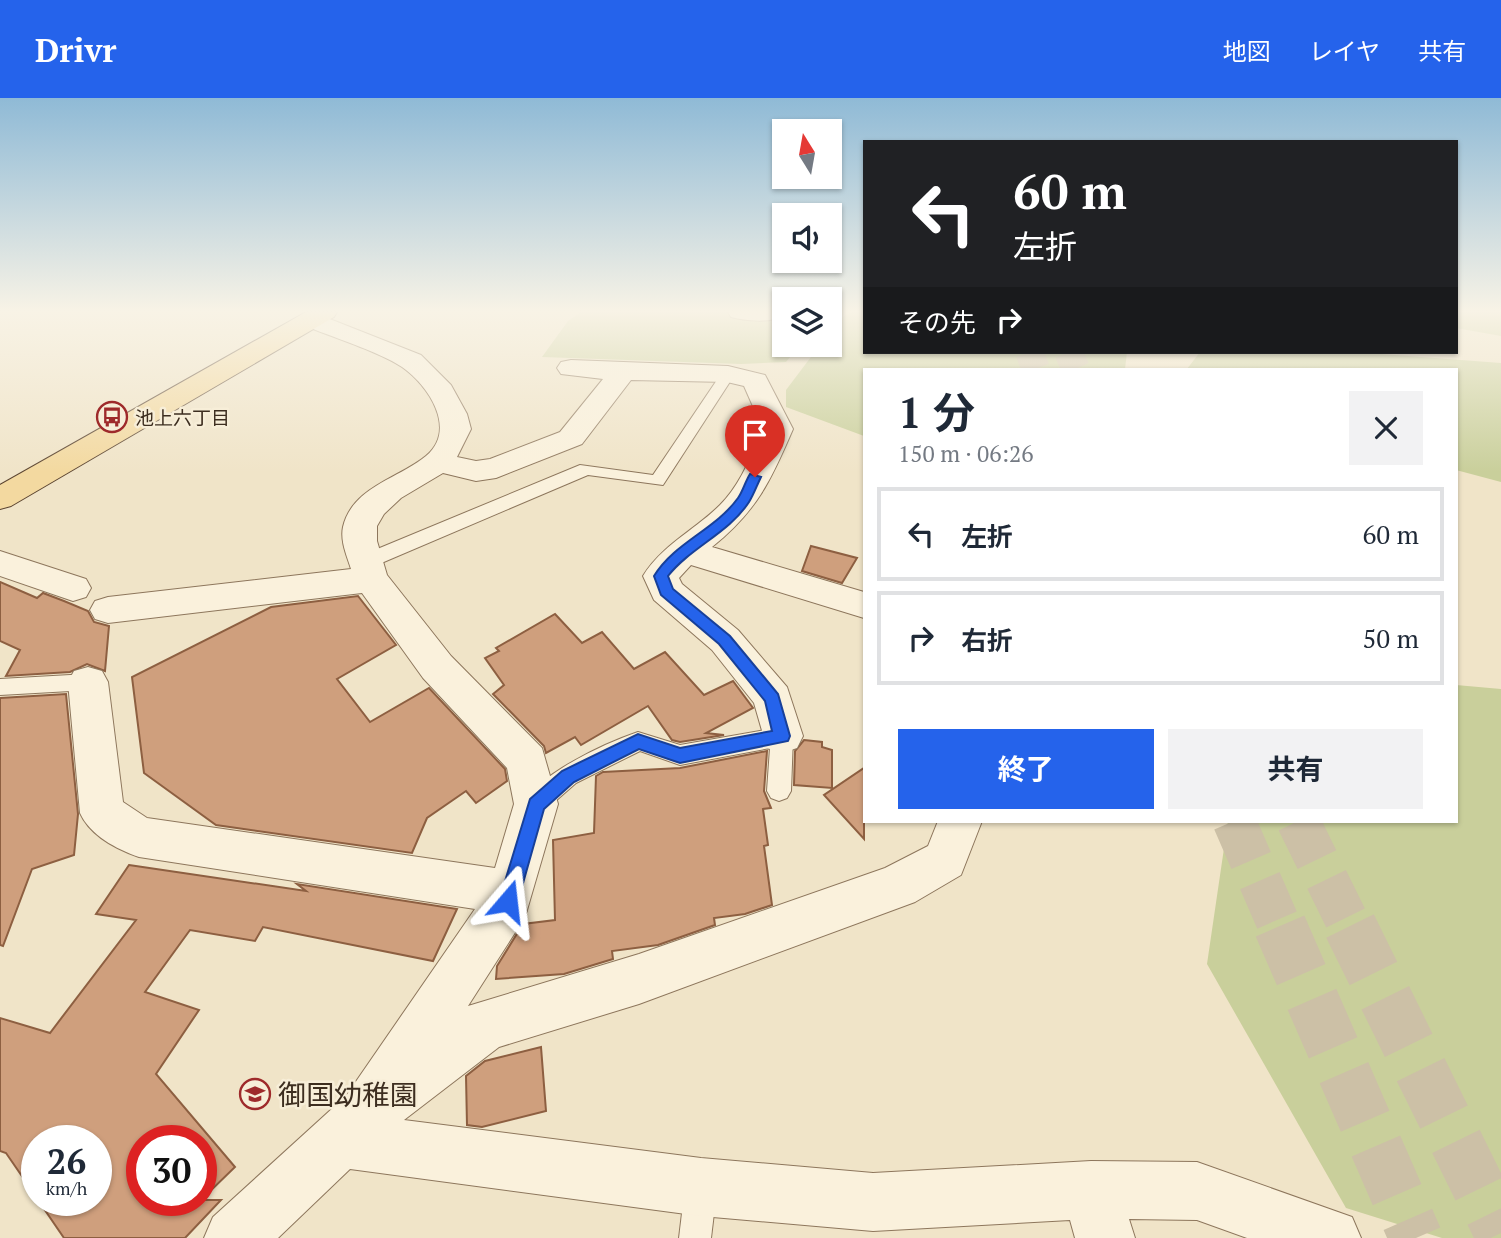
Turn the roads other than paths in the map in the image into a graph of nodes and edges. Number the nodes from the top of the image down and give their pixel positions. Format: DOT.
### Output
graph roads {
  1 [pos="233,365"];
  2 [pos="416,365"];
  3 [pos="571,368"];
  4 [pos="623,372"];
  5 [pos="728,374"];
  6 [pos="438,462"];
  7 [pos="0,499"];
  8 [pos="684,551"];
  9 [pos="0,563"];
  10 [pos="368,570"];
  11 [pos="73,588"];
  12 [pos="863,605"];
  13 [pos="108,610"];
  14 [pos="88,682"];
  15 [pos="0,687"];
  16 [pos="782,736"];
  17 [pos="779,791"];
  18 [pos="536,804"];
  19 [pos="959,823"];
  20 [pos="510,892"];
  21 [pos="354,1128"];
  22 [pos="698,1212"];
  23 [pos="1098,1214"];
  24 [pos="234,1238"];
  25 [pos="1331,1238"];
  1 -- 7 [label="main road"];
  2 -- 6 [label="street"];
  3 -- 4 [label="street"];
  4 -- 5 [label="street"];
  4 -- 6 [label="street"];
  5 -- 8 [label="street"];
  5 -- 10 [label="lane"];
  6 -- 10 [label="street"];
  8 -- 12 [label="street"];
  8 -- 16 [label="street"];
  9 -- 11 [label="street"];
  10 -- 13 [label="street"];
  10 -- 18 [label="street"];
  14 -- 15 [label="lane"];
  14 -- 20 [label="street"];
  16 -- 17 [label="lane"];
  16 -- 18 [label="lane"];
  18 -- 20 [label="street"];
  19 -- 21 [label="street"];
  20 -- 21 [label="street"];
  21 -- 22 [label="street"];
  21 -- 24 [label="street"];
  22 -- 23 [label="street"];
  23 -- 25 [label="street"];
}
